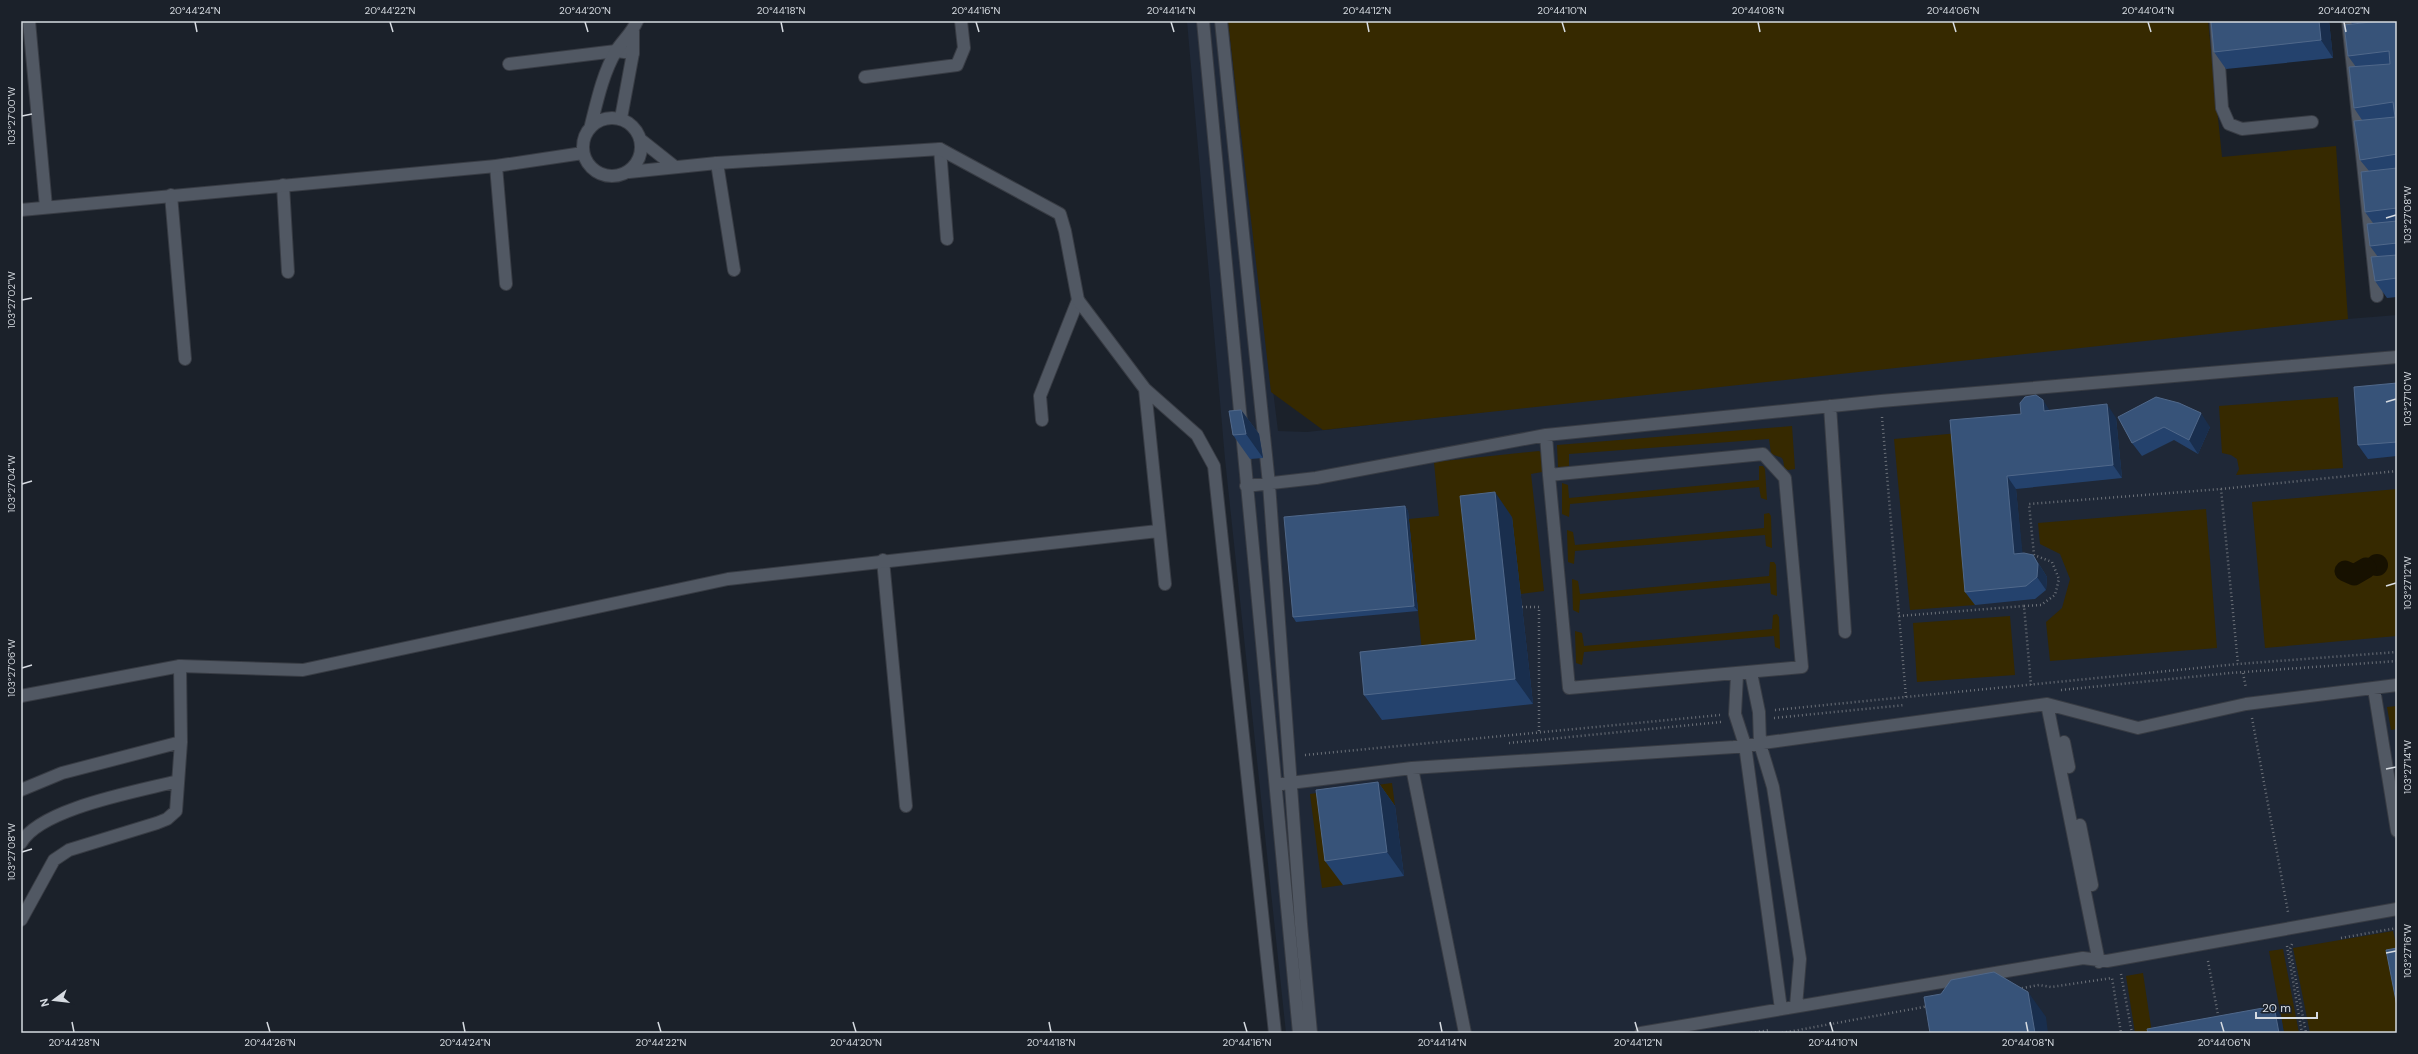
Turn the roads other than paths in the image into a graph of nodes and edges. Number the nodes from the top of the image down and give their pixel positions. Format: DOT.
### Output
graph roads {
  1 [pos="29,21"];
  2 [pos="961,21"];
  3 [pos="1203,21"];
  4 [pos="1221,21"];
  5 [pos="2216,21"];
  6 [pos="2348,21"];
  7 [pos="635,26"];
  8 [pos="616,51"];
  9 [pos="633,52"];
  10 [pos="509,64"];
  11 [pos="865,77"];
  12 [pos="621,118"];
  13 [pos="2312,122"];
  14 [pos="591,125"];
  15 [pos="641,140"];
  16 [pos="940,149"];
  17 [pos="583,153"];
  18 [pos="717,163"];
  19 [pos="496,166"];
  20 [pos="675,167"];
  21 [pos="629,172"];
  22 [pos="283,185"];
  23 [pos="171,195"];
  24 [pos="46,207"];
  25 [pos="21,210"];
  26 [pos="947,239"];
  27 [pos="734,270"];
  28 [pos="288,272"];
  29 [pos="506,284"];
  30 [pos="2377,296"];
  31 [pos="1078,300"];
  32 [pos="2397,358"];
  33 [pos="185,359"];
  34 [pos="1145,389"];
  35 [pos="1830,406"];
  36 [pos="1042,420"];
  37 [pos="1546,436"];
  38 [pos="1549,475"];
  39 [pos="1270,484"];
  40 [pos="1246,486"];
  41 [pos="1158,531"];
  42 [pos="882,560"];
  43 [pos="1165,584"];
  44 [pos="1845,632"];
  45 [pos="180,666"];
  46 [pos="1751,673"];
  47 [pos="1737,674"];
  48 [pos="2397,685"];
  49 [pos="2374,688"];
  50 [pos="21,696"];
  51 [pos="2047,704"];
  52 [pos="181,742"];
  53 [pos="2064,742"];
  54 [pos="1760,744"];
  55 [pos="1745,745"];
  56 [pos="1412,768"];
  57 [pos="178,781"];
  58 [pos="1290,783"];
  59 [pos="1274,784"];
  60 [pos="21,790"];
  61 [pos="906,806"];
  62 [pos="2397,831"];
  63 [pos="21,843"];
  64 [pos="2397,909"];
  65 [pos="21,920"];
  66 [pos="2103,961"];
  67 [pos="1796,1006"];
  68 [pos="1781,1009"];
  69 [pos="1275,1033"];
  70 [pos="1299,1033"];
  71 [pos="1311,1033"];
  72 [pos="1465,1033"];
  73 [pos="1641,1033"];
  1 -- 24 [label="street"];
  2 -- 11 [label="street"];
  3 -- 40 [label="street"];
  4 -- 39 [label="street"];
  5 -- 13 [label="street"];
  6 -- 30 [label="street"];
  7 -- 8 [label="street"];
  7 -- 9 [label="street"];
  8 -- 9 [label="street"];
  8 -- 10 [label="street"];
  8 -- 14 [label="street"];
  9 -- 12 [label="street"];
  12 -- 14 [label="street"];
  12 -- 15 [label="street"];
  14 -- 17 [label="street"];
  15 -- 20 [label="street"];
  15 -- 21 [label="street"];
  16 -- 18 [label="street"];
  16 -- 26 [label="street"];
  16 -- 31 [label="street"];
  17 -- 19 [label="street"];
  17 -- 21 [label="street"];
  18 -- 20 [label="street"];
  18 -- 27 [label="street"];
  19 -- 22 [label="street"];
  19 -- 29 [label="street"];
  20 -- 21 [label="street"];
  22 -- 23 [label="street"];
  22 -- 28 [label="street"];
  23 -- 24 [label="street"];
  23 -- 33 [label="street"];
  24 -- 25 [label="street"];
  31 -- 34 [label="street"];
  31 -- 36 [label="street"];
  32 -- 35 [label="street"];
  34 -- 41 [label="street"];
  34 -- 69 [label="street"];
  35 -- 37 [label="street"];
  35 -- 44 [label="street"];
  37 -- 38 [label="street"];
  37 -- 39 [label="street"];
  38 -- 46 [label="street"];
  38 -- 47 [label="street"];
  39 -- 40 [label="street"];
  39 -- 58 [label="street"];
  40 -- 59 [label="street"];
  41 -- 42 [label="street"];
  41 -- 43 [label="street"];
  42 -- 45 [label="street"];
  42 -- 61 [label="street"];
  45 -- 50 [label="street"];
  45 -- 52 [label="street"];
  46 -- 47 [label="street"];
  46 -- 54 [label="street"];
  47 -- 55 [label="street"];
  48 -- 49 [label="street"];
  49 -- 51 [label="street"];
  49 -- 62 [label="street"];
  51 -- 54 [label="street"];
  51 -- 66 [label="street"];
  52 -- 57 [label="street"];
  52 -- 60 [label="street"];
  53 -- 66 [label="street"];
  54 -- 55 [label="street"];
  54 -- 67 [label="street"];
  55 -- 56 [label="street"];
  55 -- 68 [label="street"];
  56 -- 58 [label="street"];
  56 -- 72 [label="street"];
  57 -- 63 [label="street"];
  57 -- 65 [label="street"];
  58 -- 59 [label="street"];
  58 -- 71 [label="street"];
  59 -- 70 [label="street"];
  64 -- 66 [label="street"];
  66 -- 67 [label="street"];
  67 -- 68 [label="street"];
  68 -- 73 [label="street"];
}
